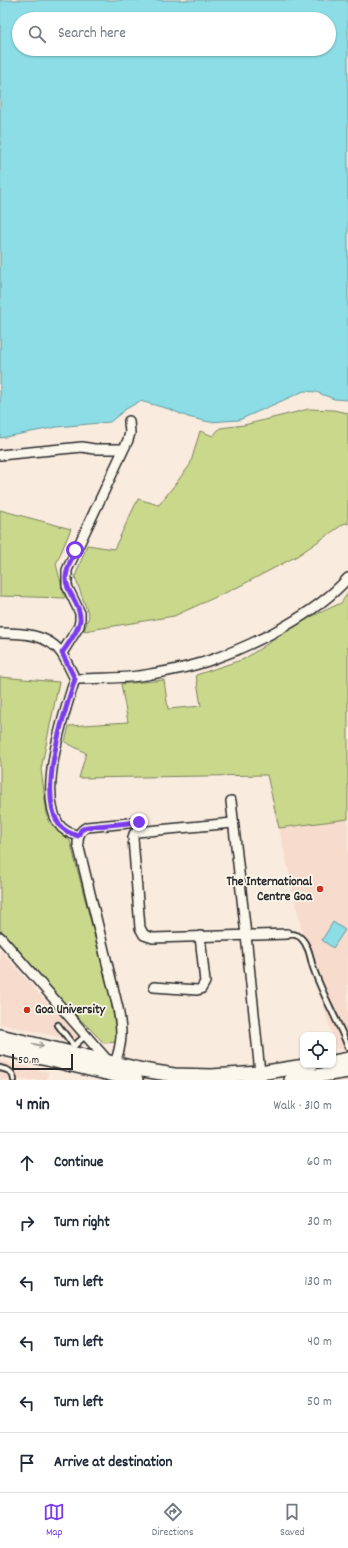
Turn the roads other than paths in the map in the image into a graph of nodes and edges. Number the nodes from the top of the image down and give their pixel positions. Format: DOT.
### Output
graph roads {
  1 [pos="129,421"];
  2 [pos="123,449"];
  3 [pos="0,456"];
  4 [pos="348,578"];
  5 [pos="0,633"];
  6 [pos="62,653"];
  7 [pos="75,679"];
  8 [pos="230,801"];
  9 [pos="139,822"];
  10 [pos="233,823"];
  11 [pos="78,836"];
  12 [pos="287,934"];
  13 [pos="246,935"];
  14 [pos="200,936"];
  15 [pos="0,937"];
  16 [pos="154,987"];
  17 [pos="58,1025"];
  18 [pos="0,1036"];
  19 [pos="86,1036"];
  20 [pos="348,1047"];
  21 [pos="0,1048"];
  22 [pos="348,1059"];
  23 [pos="336,1061"];
  24 [pos="300,1067"];
  25 [pos="0,1068"];
  26 [pos="115,1070"];
  27 [pos="348,1071"];
  28 [pos="260,1073"];
  29 [pos="14,1080"];
  30 [pos="136,1080"];
  31 [pos="291,1080"];
  1 -- 2 [label="street"];
  2 -- 3 [label="street"];
  2 -- 6 [label="street"];
  4 -- 7 [label="street"];
  5 -- 6 [label="street"];
  6 -- 7 [label="street"];
  7 -- 11 [label="street"];
  8 -- 10 [label="street"];
  9 -- 11 [label="street"];
  10 -- 13 [label="street"];
  10 -- 14 [label="street"];
  11 -- 26 [label="street"];
  12 -- 13 [label="street"];
  12 -- 20 [label="lane"];
  13 -- 14 [label="street"];
  13 -- 28 [label="street"];
  14 -- 16 [label="street"];
  15 -- 19 [label="street"];
  17 -- 19 [label="lane"];
  18 -- 26 [label="main road, one-way"];
  19 -- 26 [label="street"];
  21 -- 26 [label="main road"];
  22 -- 23 [label="main road"];
  24 -- 28 [label="main road"];
  25 -- 29 [label="lane"];
  26 -- 28 [label="main road"];
  26 -- 30 [label="main road"];
  27 -- 31 [label="main road"];
}
